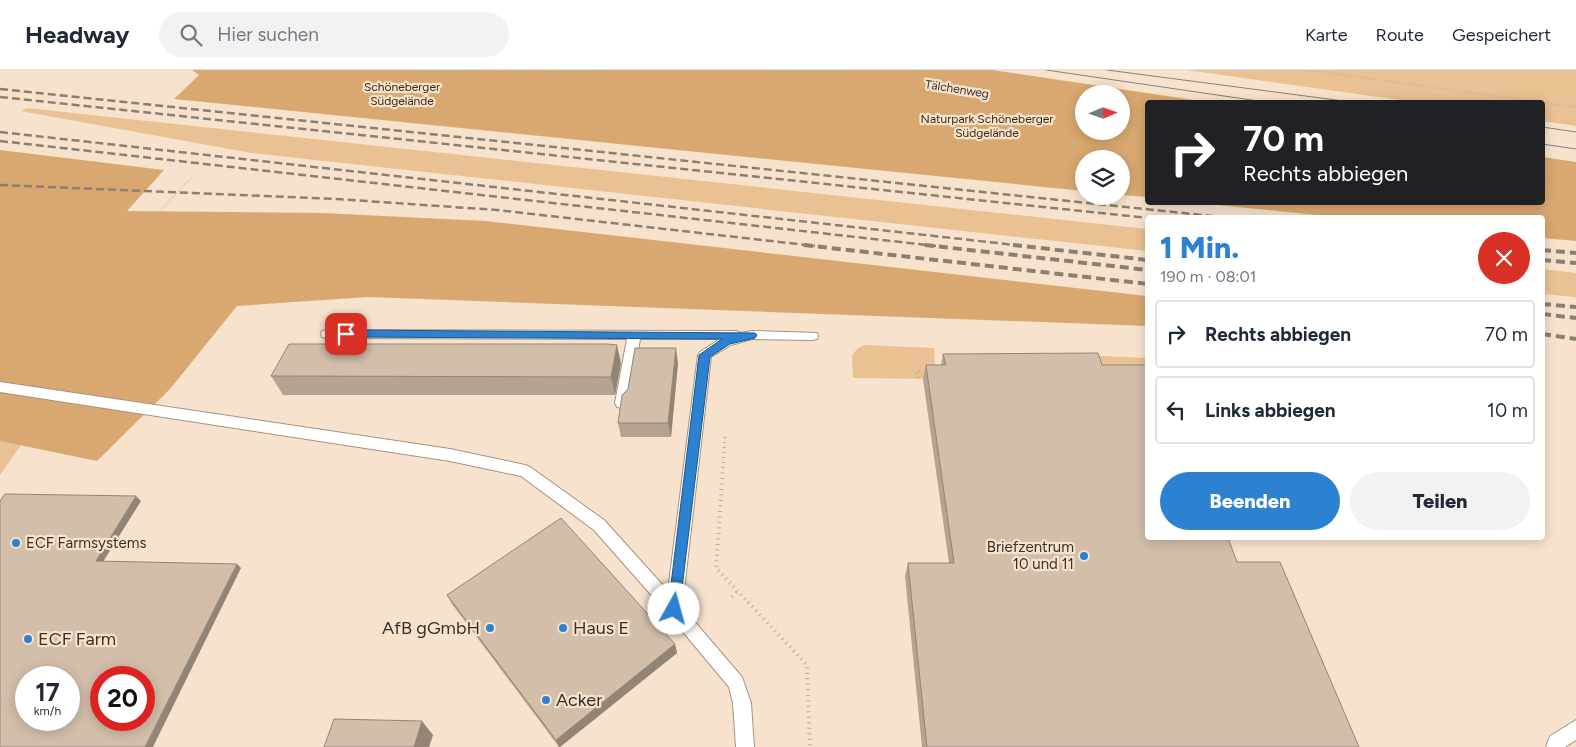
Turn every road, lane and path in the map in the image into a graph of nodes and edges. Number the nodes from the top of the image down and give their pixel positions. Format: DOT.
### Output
graph roads {
  1 [pos="414,70"];
  2 [pos="500,70"];
  3 [pos="521,70"];
  4 [pos="535,70"];
  5 [pos="770,70"];
  6 [pos="1307,70"];
  7 [pos="614,97"];
  8 [pos="1525,100"];
  9 [pos="1545,103"];
  10 [pos="1576,107"];
  11 [pos="1075,117"];
  12 [pos="1130,124"];
  13 [pos="1145,127"];
  14 [pos="1075,159"];
  15 [pos="1130,163"];
  16 [pos="1145,164"];
  17 [pos="192,177"];
  18 [pos="1545,181"];
  19 [pos="1576,190"];
  20 [pos="1526,205"];
  21 [pos="1576,213"];
  22 [pos="0,216"];
  23 [pos="156,216"];
  24 [pos="942,281"];
  25 [pos="0,311"];
  26 [pos="43,329"];
  27 [pos="327,334"];
  28 [pos="634,335"];
  29 [pos="752,335"];
  30 [pos="812,336"];
  31 [pos="933,371"];
  32 [pos="918,378"];
  33 [pos="0,387"];
  34 [pos="622,403"];
  35 [pos="724,435"];
  36 [pos="738,591"];
  37 [pos="732,597"];
  38 [pos="674,609"];
  39 [pos="1576,729"];
  40 [pos="745,747"];
  41 [pos="810,747"];
  42 [pos="1555,747"];
  1 -- 2 [label="path"];
  3 -- 7 [label="path"];
  4 -- 7 [label="path"];
  5 -- 11 [label="path, Tälchenweg"];
  6 -- 8 [label="path"];
  7 -- 14 [label="path"];
  9 -- 10 [label="path"];
  12 -- 13 [label="path"];
  15 -- 16 [label="path"];
  17 -- 23 [label="path"];
  18 -- 19 [label="path"];
  20 -- 21 [label="path"];
  22 -- 23 [label="path"];
  23 -- 24 [label="path"];
  25 -- 26 [label="path"];
  27 -- 28 [label="lane"];
  28 -- 29 [label="lane"];
  28 -- 34 [label="lane"];
  29 -- 30 [label="lane"];
  29 -- 38 [label="lane"];
  31 -- 32 [label="path"];
  33 -- 38 [label="lane"];
  35 -- 36 [label="path"];
  36 -- 37 [label="path"];
  36 -- 41 [label="path"];
  38 -- 40 [label="lane"];
  39 -- 42 [label="lane"];
}
